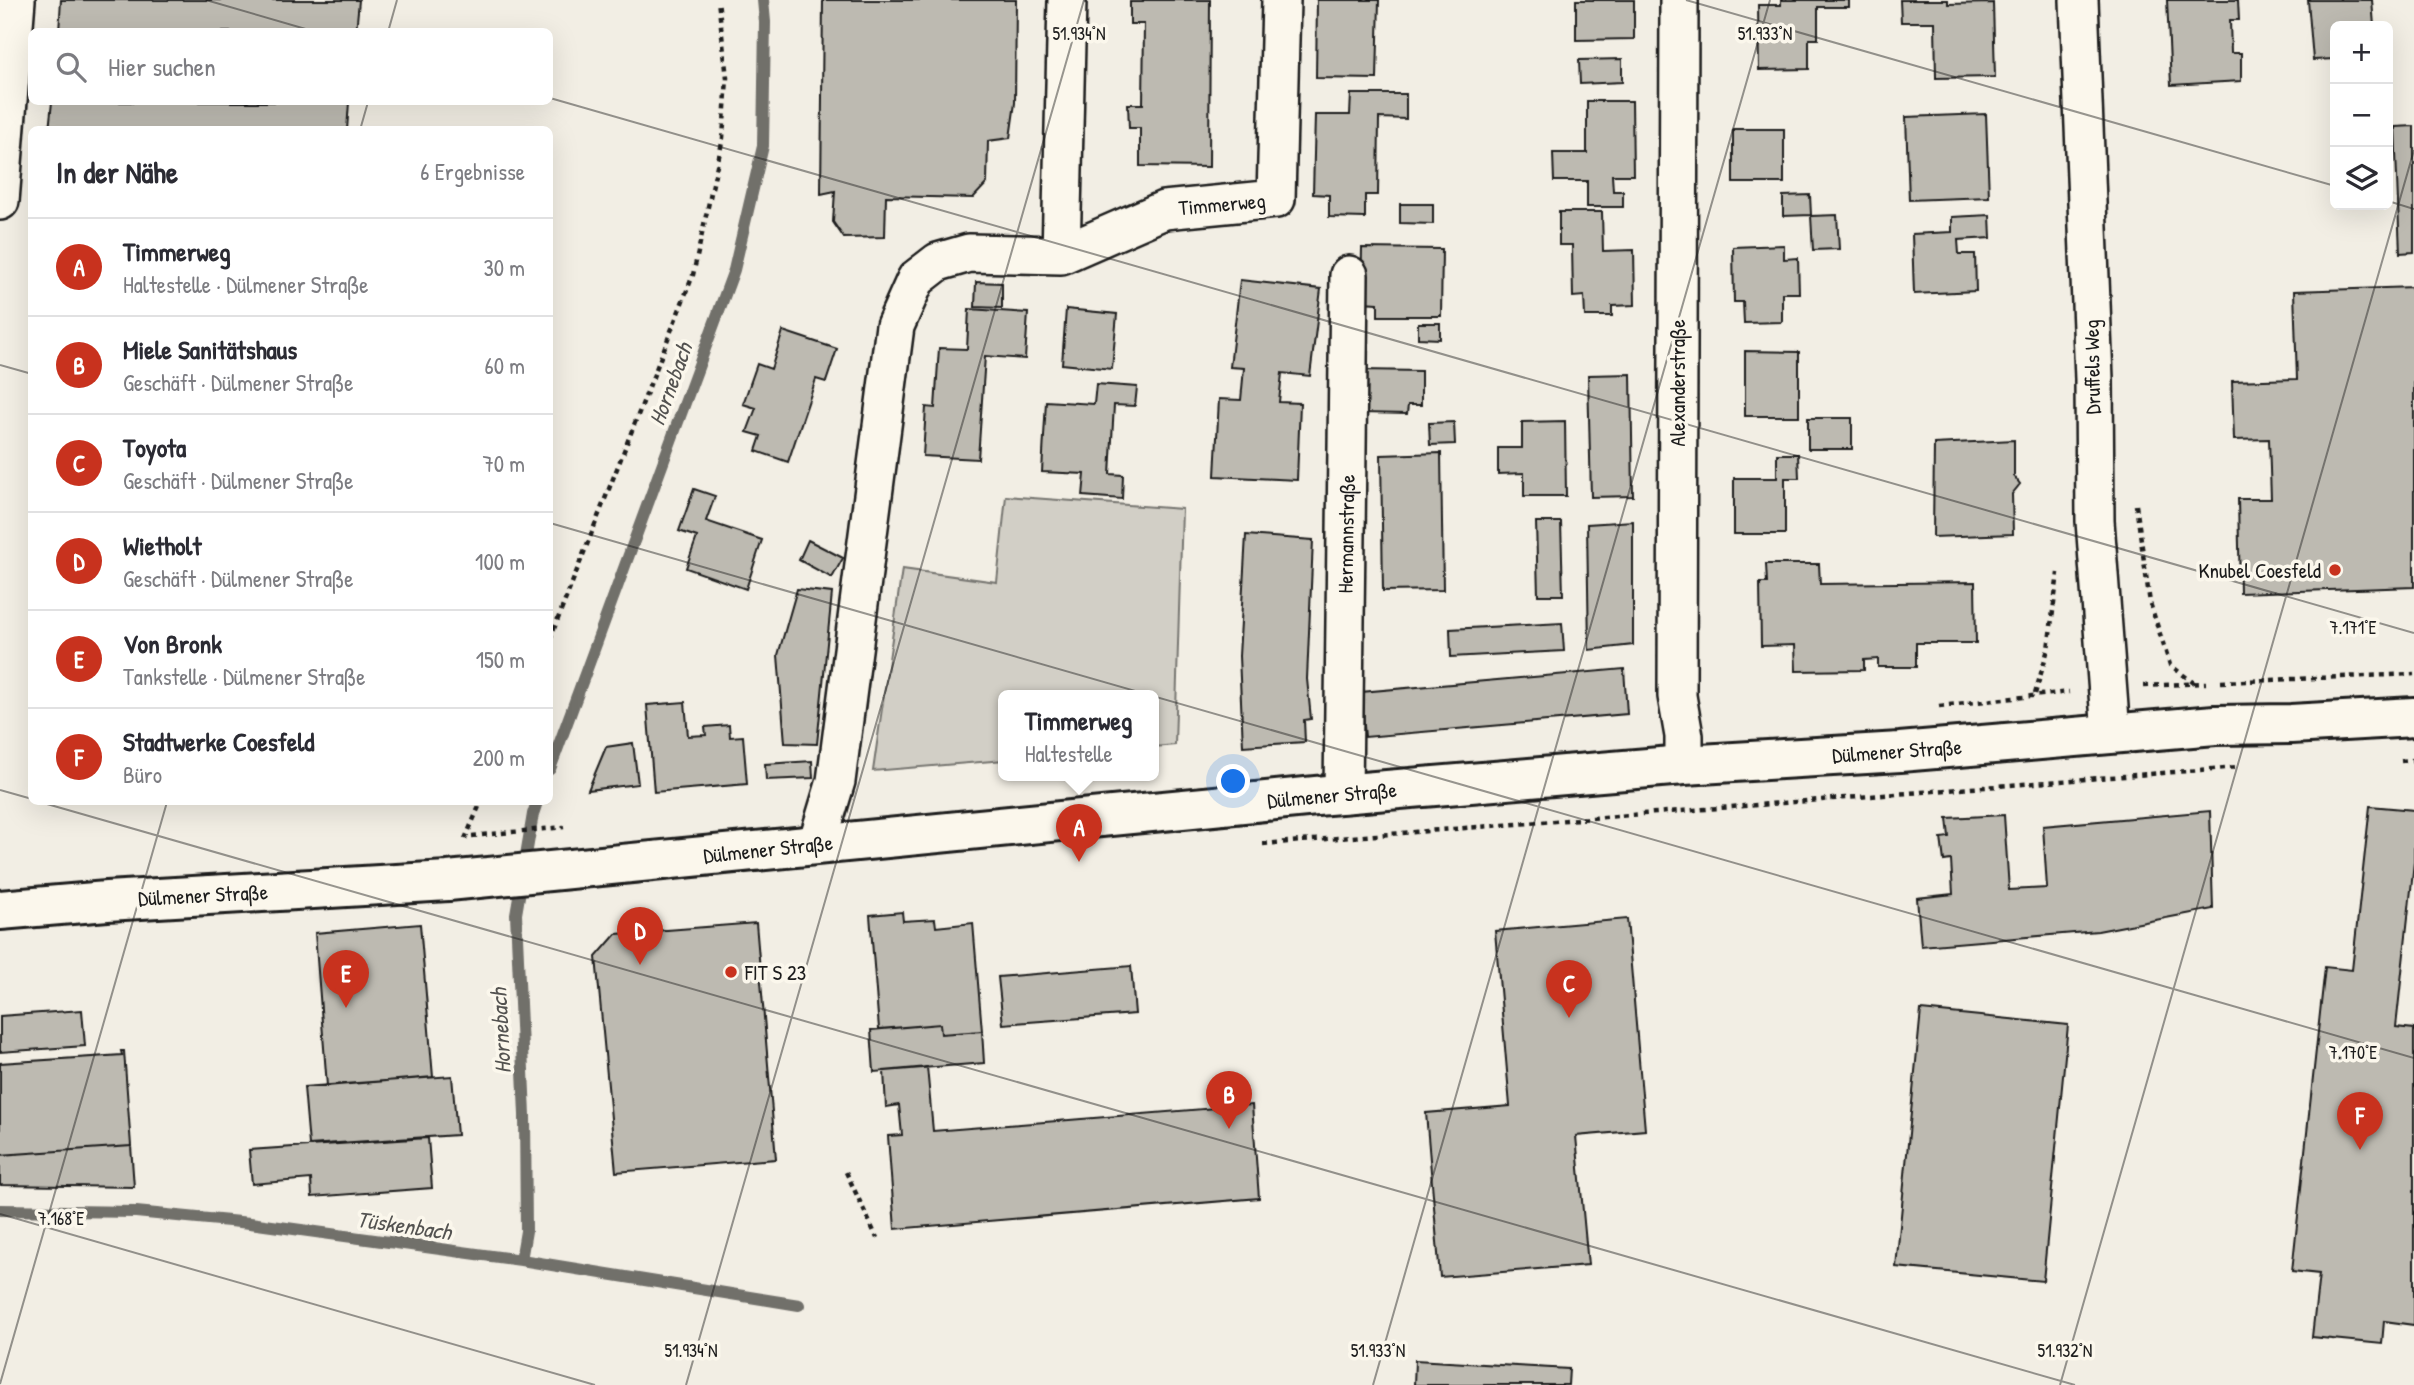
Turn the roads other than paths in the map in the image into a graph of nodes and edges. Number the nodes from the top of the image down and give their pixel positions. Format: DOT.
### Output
graph roads {
  1 [pos="16,0"];
  2 [pos="1067,0"];
  3 [pos="1281,0"];
  4 [pos="1679,0"];
  5 [pos="2079,0"];
  6 [pos="0,201"];
  7 [pos="1061,255"];
  8 [pos="1349,275"];
  9 [pos="2414,717"];
  10 [pos="2110,734"];
  11 [pos="1684,765"];
  12 [pos="1343,794"];
  13 [pos="817,844"];
  14 [pos="0,910"];
  1 -- 6 [label="street"];
  2 -- 7 [label="street"];
  3 -- 7 [label="street, Timmerweg"];
  4 -- 11 [label="street, Alexanderstraße"];
  5 -- 10 [label="street, Druffels Weg"];
  7 -- 13 [label="street, Timmerweg"];
  8 -- 12 [label="street, Hermannstraße"];
  9 -- 10 [label="street, Dülmener Straße"];
  10 -- 11 [label="street, Dülmener Straße"];
  11 -- 12 [label="street, Dülmener Straße"];
  12 -- 13 [label="street, Dülmener Straße"];
  13 -- 14 [label="street, Dülmener Straße"];
}
